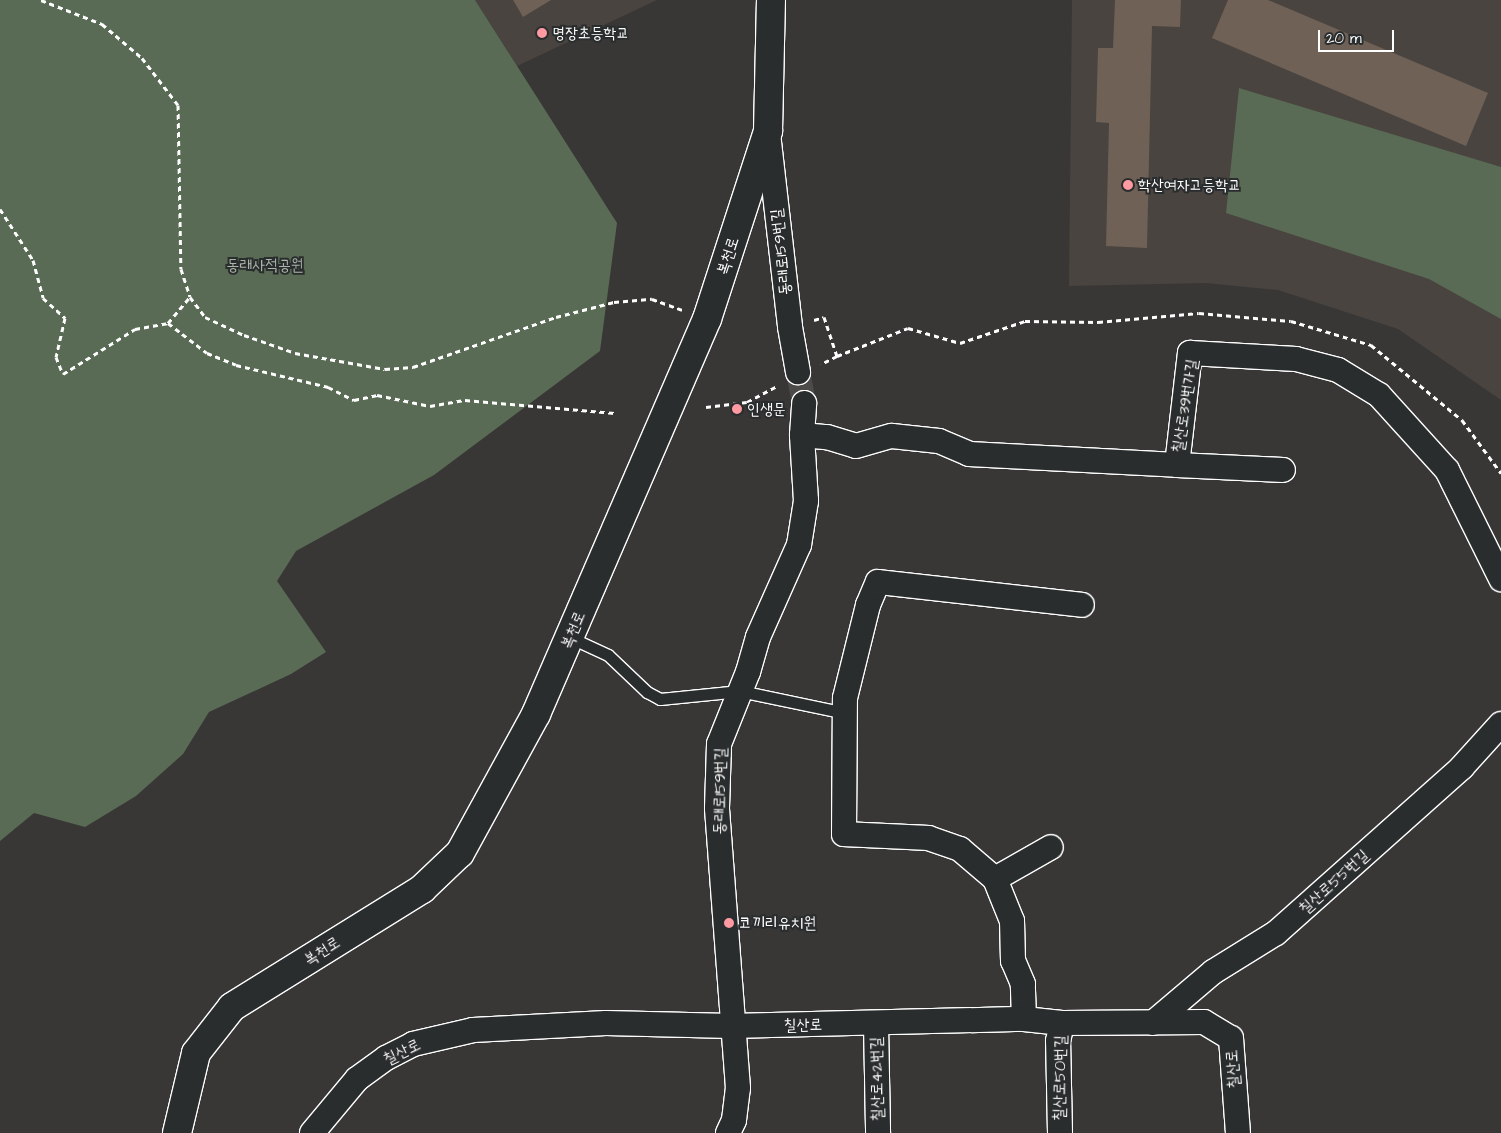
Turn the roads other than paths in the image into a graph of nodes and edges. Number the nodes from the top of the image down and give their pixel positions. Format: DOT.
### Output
graph roads {
  1 [pos="771,0"];
  2 [pos="768,131"];
  3 [pos="798,372"];
  4 [pos="804,403"];
  5 [pos="802,435"];
  6 [pos="1177,465"];
  7 [pos="1284,470"];
  8 [pos="1501,579"];
  9 [pos="1082,605"];
  10 [pos="569,637"];
  11 [pos="740,691"];
  12 [pos="845,713"];
  13 [pos="1501,724"];
  14 [pos="1051,847"];
  15 [pos="995,879"];
  16 [pos="1024,1019"];
  17 [pos="1062,1023"];
  18 [pos="1153,1023"];
  19 [pos="876,1024"];
  20 [pos="731,1026"];
  21 [pos="176,1133"];
  22 [pos="312,1133"];
  23 [pos="728,1133"];
  24 [pos="878,1133"];
  25 [pos="1060,1133"];
  26 [pos="1238,1133"];
  1 -- 2 [label="street, 복천로"];
  2 -- 3 [label="street, 동래로159번길"];
  2 -- 10 [label="street, 복천로"];
  4 -- 5 [label="street, 동래로159번길"];
  5 -- 6 [label="street, 칠산로39번가길"];
  5 -- 11 [label="street, 동래로159번길"];
  6 -- 7 [label="street"];
  6 -- 8 [label="street, 칠산로39번가길"];
  9 -- 12 [label="street"];
  10 -- 11 [label="lane"];
  10 -- 21 [label="street, 복천로"];
  11 -- 12 [label="lane"];
  11 -- 20 [label="street, 동래로159번길"];
  12 -- 15 [label="street"];
  13 -- 18 [label="street, 칠산로55번길"];
  14 -- 15 [label="street"];
  15 -- 16 [label="street"];
  16 -- 17 [label="street, 칠산로"];
  16 -- 19 [label="street, 칠산로"];
  17 -- 18 [label="street, 칠산로"];
  17 -- 25 [label="street, 칠산로50번길"];
  18 -- 26 [label="street, 칠산로"];
  19 -- 20 [label="street, 칠산로"];
  19 -- 24 [label="street, 칠산로42번길"];
  20 -- 22 [label="street, 칠산로"];
  20 -- 23 [label="street, 동래로159번길"];
}
